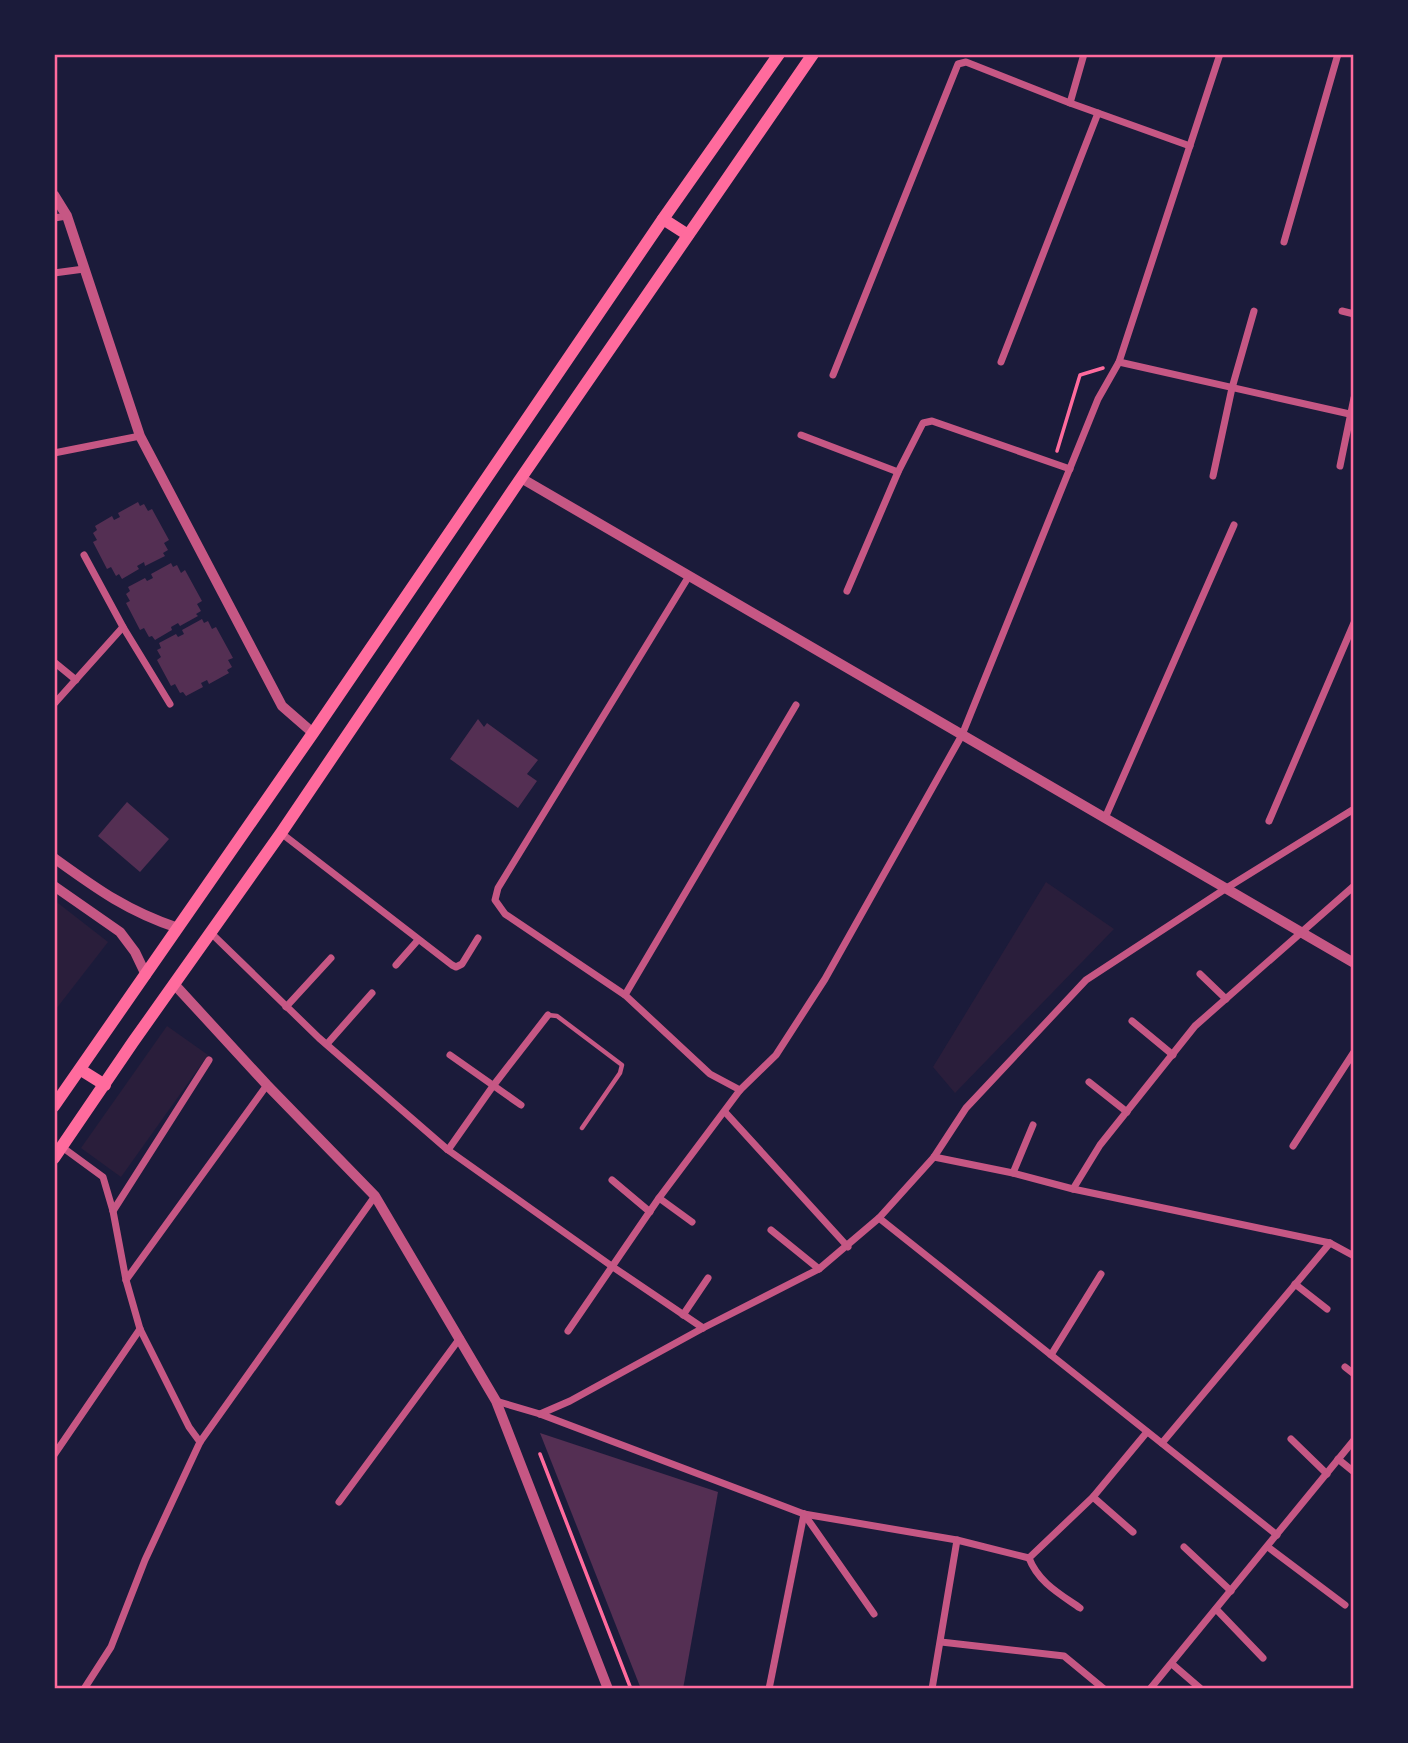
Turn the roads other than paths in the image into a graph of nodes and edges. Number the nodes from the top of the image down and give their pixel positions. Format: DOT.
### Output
graph roads {
  1 [pos="779,54"];
  2 [pos="813,54"];
  3 [pos="1084,54"];
  4 [pos="1220,54"];
  5 [pos="1338,54"];
  6 [pos="1070,103"];
  7 [pos="1098,113"];
  8 [pos="1190,146"];
  9 [pos="54,195"];
  10 [pos="67,216"];
  11 [pos="54,218"];
  12 [pos="663,219"];
  13 [pos="688,234"];
  14 [pos="1284,242"];
  15 [pos="84,269"];
  16 [pos="54,273"];
  17 [pos="1254,311"];
  18 [pos="1342,311"];
  19 [pos="1354,314"];
  20 [pos="1002,362"];
  21 [pos="1119,362"];
  22 [pos="833,375"];
  23 [pos="1231,388"];
  24 [pos="1354,398"];
  25 [pos="1352,415"];
  26 [pos="802,435"];
  27 [pos="140,436"];
  28 [pos="54,453"];
  29 [pos="1340,466"];
  30 [pos="1070,470"];
  31 [pos="898,472"];
  32 [pos="1213,477"];
  33 [pos="521,478"];
  34 [pos="1234,525"];
  35 [pos="84,555"];
  36 [pos="690,576"];
  37 [pos="847,591"];
  38 [pos="123,627"];
  39 [pos="1353,627"];
  40 [pos="54,662"];
  41 [pos="76,680"];
  42 [pos="54,704"];
  43 [pos="170,704"];
  44 [pos="796,705"];
  45 [pos="313,733"];
  46 [pos="962,735"];
  47 [pos="1354,808"];
  48 [pos="1105,818"];
  49 [pos="1269,821"];
  50 [pos="281,833"];
  51 [pos="54,858"];
  52 [pos="54,886"];
  53 [pos="1354,886"];
  54 [pos="1225,889"];
  55 [pos="114,901"];
  56 [pos="102,920"];
  57 [pos="178,928"];
  58 [pos="211,933"];
  59 [pos="1302,933"];
  60 [pos="478,938"];
  61 [pos="418,940"];
  62 [pos="331,958"];
  63 [pos="1354,963"];
  64 [pos="396,965"];
  65 [pos="1200,974"];
  66 [pos="146,975"];
  67 [pos="175,985"];
  68 [pos="372,993"];
  69 [pos="625,995"];
  70 [pos="1226,999"];
  71 [pos="286,1007"];
  72 [pos="548,1014"];
  73 [pos="1132,1021"];
  74 [pos="327,1044"];
  75 [pos="1354,1052"];
  76 [pos="450,1055"];
  77 [pos="1172,1055"];
  78 [pos="209,1060"];
  79 [pos="81,1070"];
  80 [pos="1089,1082"];
  81 [pos="105,1085"];
  82 [pos="267,1085"];
  83 [pos="493,1086"];
  84 [pos="58,1090"];
  85 [pos="740,1090"];
  86 [pos="521,1105"];
  87 [pos="54,1106"];
  88 [pos="725,1112"];
  89 [pos="1127,1112"];
  90 [pos="1033,1125"];
  91 [pos="582,1128"];
  92 [pos="1293,1146"];
  93 [pos="448,1150"];
  94 [pos="58,1153"];
  95 [pos="934,1157"];
  96 [pos="1013,1173"];
  97 [pos="612,1180"];
  98 [pos="1073,1189"];
  99 [pos="375,1196"];
  100 [pos="659,1198"];
  101 [pos="113,1211"];
  102 [pos="650,1212"];
  103 [pos="879,1218"];
  104 [pos="692,1222"];
  105 [pos="771,1230"];
  106 [pos="1330,1243"];
  107 [pos="848,1247"];
  108 [pos="1354,1256"];
  109 [pos="613,1267"];
  110 [pos="819,1269"];
  111 [pos="1101,1274"];
  112 [pos="708,1278"];
  113 [pos="126,1280"];
  114 [pos="1295,1284"];
  115 [pos="1327,1309"];
  116 [pos="683,1315"];
  117 [pos="703,1328"];
  118 [pos="140,1329"];
  119 [pos="568,1331"];
  120 [pos="460,1338"];
  121 [pos="1051,1355"];
  122 [pos="1345,1367"];
  123 [pos="1354,1374"];
  124 [pos="496,1401"];
  125 [pos="540,1414"];
  126 [pos="1147,1432"];
  127 [pos="1291,1439"];
  128 [pos="1354,1440"];
  129 [pos="200,1442"];
  130 [pos="1161,1443"];
  131 [pos="54,1455"];
  132 [pos="1338,1460"];
  133 [pos="1354,1472"];
  134 [pos="1327,1474"];
  135 [pos="1093,1497"];
  136 [pos="340,1502"];
  137 [pos="804,1514"];
  138 [pos="1133,1532"];
  139 [pos="1277,1535"];
  140 [pos="957,1540"];
  141 [pos="1184,1547"];
  142 [pos="1268,1547"];
  143 [pos="1030,1558"];
  144 [pos="1231,1591"];
  145 [pos="1345,1605"];
  146 [pos="1080,1608"];
  147 [pos="1216,1609"];
  148 [pos="874,1614"];
  149 [pos="941,1642"];
  150 [pos="1264,1658"];
  151 [pos="1172,1664"];
  152 [pos="83,1689"];
  153 [pos="608,1689"];
  154 [pos="769,1689"];
  155 [pos="932,1689"];
  156 [pos="1104,1689"];
  157 [pos="1150,1689"];
  158 [pos="1201,1689"];
  1 -- 12 [label="main road"];
  2 -- 13 [label="main road"];
  3 -- 6 [label="street"];
  4 -- 8 [label="street"];
  5 -- 14 [label="street"];
  6 -- 7 [label="street"];
  6 -- 22 [label="street"];
  7 -- 8 [label="street"];
  7 -- 20 [label="street"];
  8 -- 21 [label="street"];
  9 -- 10 [label="street"];
  10 -- 11 [label="street"];
  10 -- 15 [label="street"];
  12 -- 13 [label="main road"];
  12 -- 45 [label="main road"];
  13 -- 33 [label="main road"];
  15 -- 16 [label="street"];
  15 -- 27 [label="street"];
  17 -- 23 [label="street"];
  18 -- 19 [label="street"];
  21 -- 23 [label="street"];
  21 -- 30 [label="street"];
  23 -- 25 [label="street"];
  23 -- 32 [label="street"];
  24 -- 25 [label="street"];
  25 -- 29 [label="street"];
  26 -- 31 [label="street"];
  27 -- 28 [label="street"];
  27 -- 45 [label="street"];
  30 -- 31 [label="street"];
  30 -- 46 [label="street"];
  31 -- 37 [label="street"];
  33 -- 36 [label="street"];
  33 -- 50 [label="main road"];
  34 -- 48 [label="street"];
  35 -- 38 [label="street"];
  36 -- 46 [label="street"];
  36 -- 69 [label="street"];
  38 -- 41 [label="street"];
  38 -- 43 [label="street"];
  39 -- 49 [label="street"];
  40 -- 41 [label="street"];
  41 -- 42 [label="street"];
  44 -- 69 [label="street"];
  45 -- 57 [label="main road"];
  46 -- 48 [label="street"];
  46 -- 85 [label="street"];
  47 -- 54 [label="street"];
  48 -- 54 [label="street"];
  50 -- 58 [label="main road"];
  50 -- 61 [label="street"];
  51 -- 55 [label="street"];
  52 -- 56 [label="street"];
  53 -- 59 [label="street"];
  54 -- 59 [label="street"];
  54 -- 95 [label="street"];
  55 -- 56 [label="street"];
  55 -- 57 [label="street"];
  56 -- 66 [label="street"];
  57 -- 66 [label="main road"];
  58 -- 67 [label="main road"];
  58 -- 71 [label="street"];
  59 -- 63 [label="street"];
  59 -- 70 [label="street"];
  60 -- 61 [label="street"];
  61 -- 64 [label="street"];
  62 -- 71 [label="street"];
  65 -- 70 [label="street"];
  66 -- 79 [label="main road"];
  67 -- 81 [label="main road"];
  67 -- 82 [label="street"];
  68 -- 74 [label="street"];
  69 -- 85 [label="street"];
  70 -- 77 [label="street"];
  71 -- 74 [label="street"];
  72 -- 83 [label="street"];
  72 -- 91 [label="lane"];
  73 -- 77 [label="street"];
  74 -- 93 [label="street"];
  75 -- 92 [label="street"];
  76 -- 83 [label="street"];
  77 -- 89 [label="street"];
  78 -- 101 [label="street"];
  79 -- 81 [label="main road"];
  79 -- 84 [label="main road"];
  80 -- 89 [label="street"];
  81 -- 94 [label="main road"];
  82 -- 99 [label="street"];
  82 -- 113 [label="street"];
  83 -- 86 [label="street"];
  83 -- 93 [label="street"];
  84 -- 87 [label="main road"];
  85 -- 88 [label="street"];
  88 -- 100 [label="street"];
  88 -- 107 [label="street"];
  89 -- 98 [label="street"];
  90 -- 96 [label="street"];
  93 -- 109 [label="street"];
  94 -- 101 [label="street"];
  95 -- 96 [label="street"];
  95 -- 103 [label="street"];
  96 -- 98 [label="street"];
  97 -- 102 [label="street"];
  98 -- 106 [label="street"];
  99 -- 120 [label="street"];
  99 -- 129 [label="street"];
  100 -- 102 [label="street"];
  100 -- 104 [label="street"];
  101 -- 113 [label="street"];
  102 -- 109 [label="street"];
  103 -- 107 [label="street"];
  103 -- 121 [label="street"];
  105 -- 110 [label="street"];
  106 -- 108 [label="street"];
  106 -- 114 [label="street"];
  107 -- 110 [label="street"];
  109 -- 116 [label="street"];
  109 -- 119 [label="street"];
  110 -- 117 [label="street"];
  111 -- 121 [label="street"];
  112 -- 116 [label="street"];
  113 -- 118 [label="street"];
  114 -- 115 [label="street"];
  114 -- 130 [label="street"];
  116 -- 117 [label="street"];
  117 -- 125 [label="street"];
  118 -- 129 [label="street"];
  118 -- 131 [label="street"];
  120 -- 124 [label="street"];
  120 -- 136 [label="street"];
  121 -- 126 [label="street"];
  122 -- 123 [label="street"];
  124 -- 125 [label="street"];
  124 -- 153 [label="street"];
  125 -- 137 [label="street"];
  126 -- 130 [label="street"];
  126 -- 135 [label="street"];
  127 -- 134 [label="street"];
  128 -- 132 [label="street"];
  129 -- 152 [label="street"];
  130 -- 139 [label="street"];
  132 -- 133 [label="street"];
  132 -- 134 [label="street"];
  134 -- 139 [label="street"];
  135 -- 138 [label="street"];
  135 -- 143 [label="street"];
  137 -- 140 [label="street"];
  137 -- 148 [label="street"];
  137 -- 154 [label="street"];
  139 -- 142 [label="street"];
  140 -- 143 [label="street"];
  140 -- 149 [label="street"];
  141 -- 144 [label="street"];
  142 -- 144 [label="street"];
  142 -- 145 [label="street"];
  143 -- 146 [label="street"];
  144 -- 147 [label="street"];
  147 -- 150 [label="street"];
  147 -- 151 [label="street"];
  149 -- 155 [label="street"];
  149 -- 156 [label="street"];
  151 -- 157 [label="street"];
  151 -- 158 [label="street"];
}
